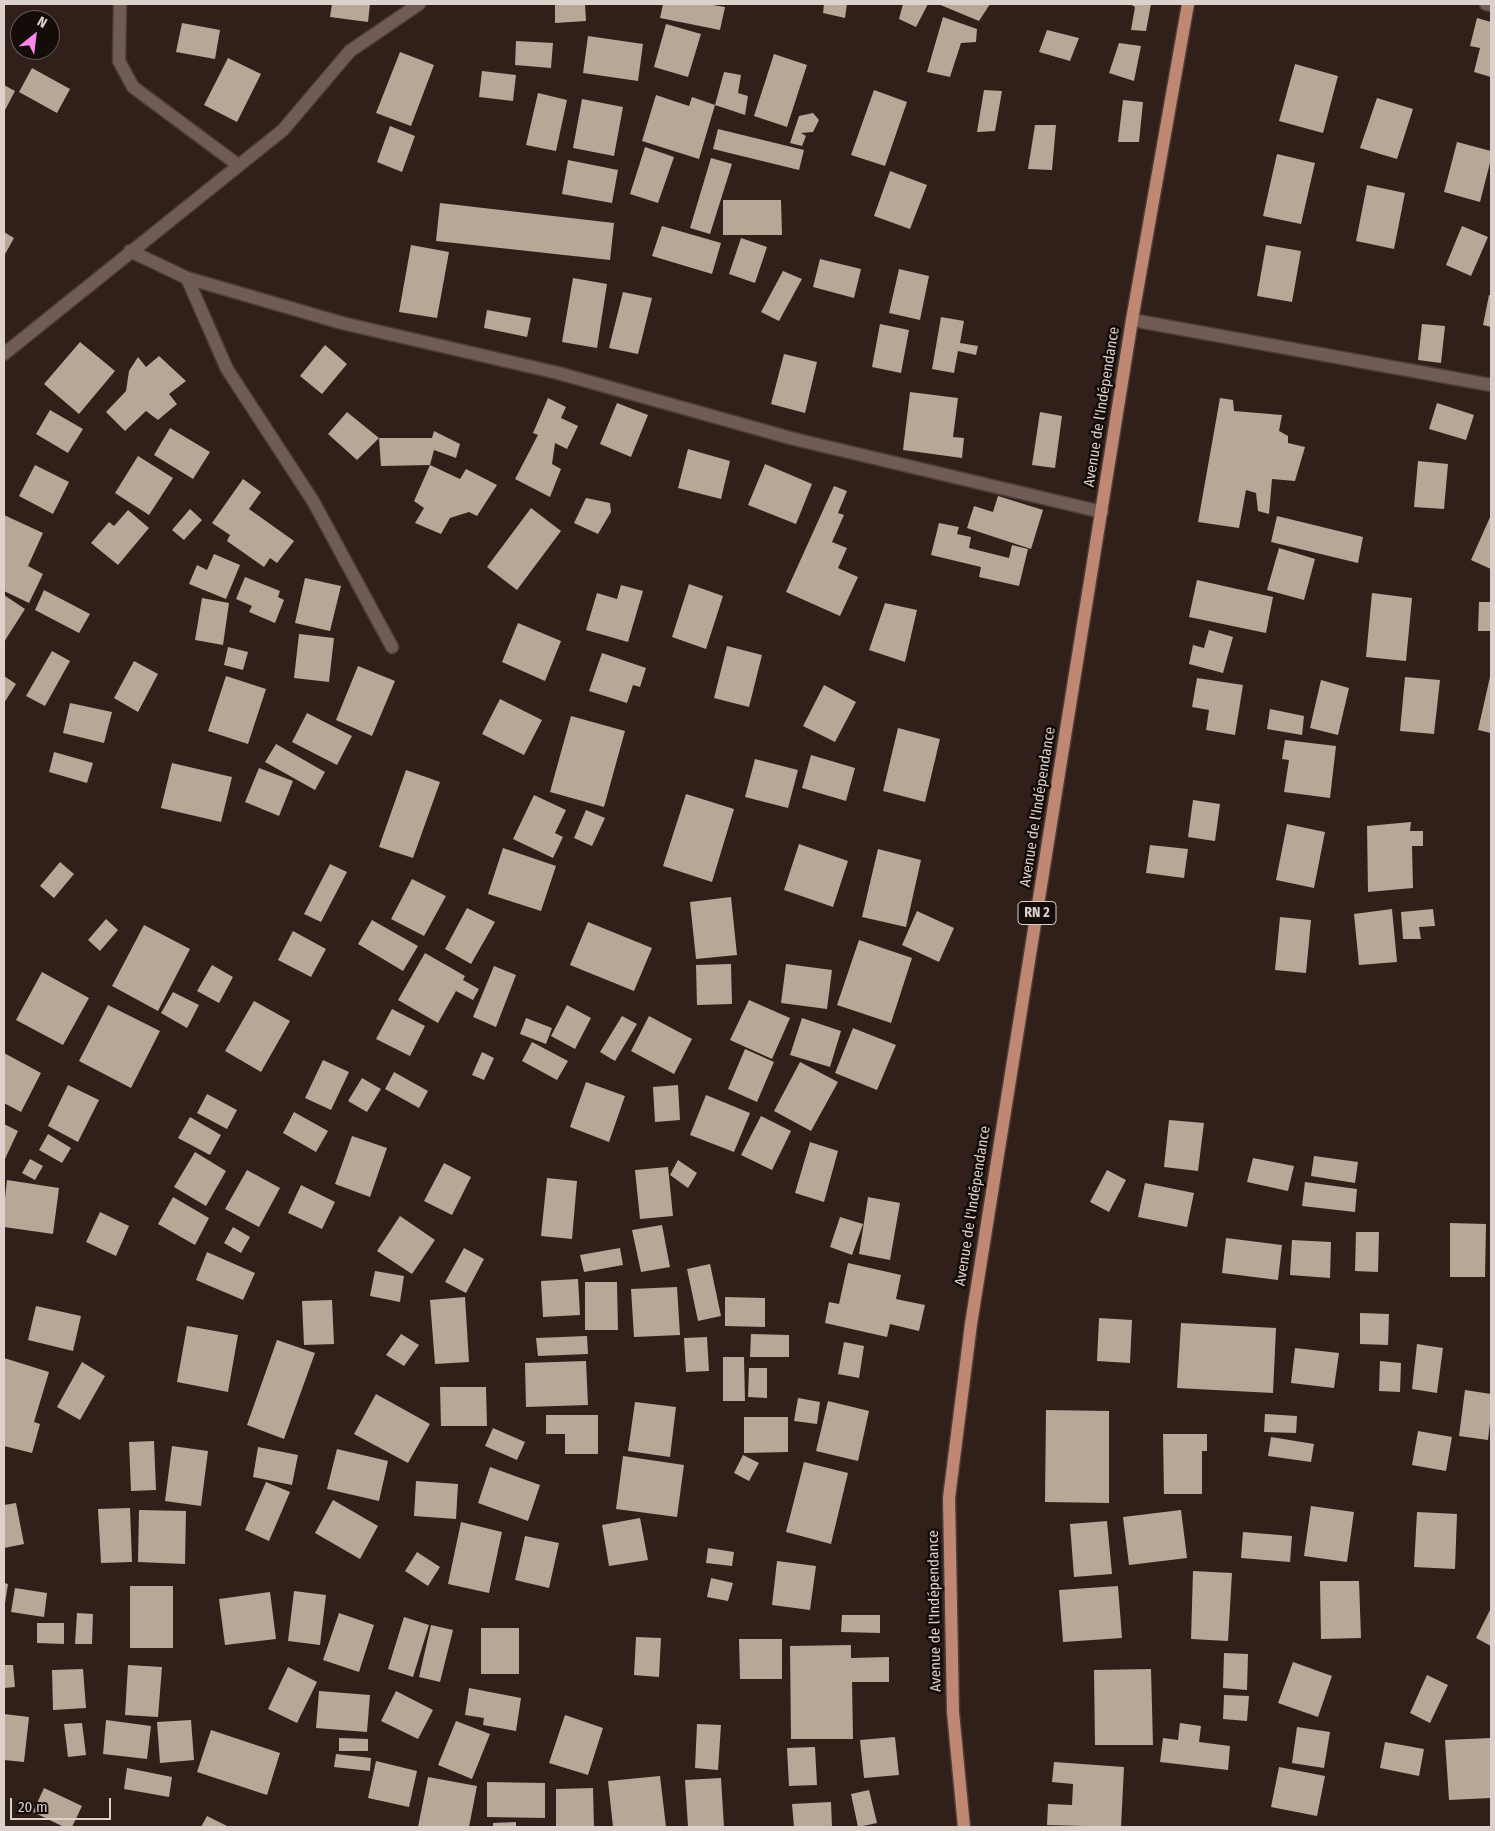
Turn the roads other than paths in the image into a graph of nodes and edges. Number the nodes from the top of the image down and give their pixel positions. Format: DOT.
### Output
graph roads {
  1 [pos="120,4"];
  2 [pos="419,4"];
  3 [pos="1188,4"];
  4 [pos="1486,4"];
  5 [pos="1491,5"];
  6 [pos="238,165"];
  7 [pos="130,251"];
  8 [pos="186,278"];
  9 [pos="1132,320"];
  10 [pos="4,354"];
  11 [pos="1491,385"];
  12 [pos="1102,512"];
  13 [pos="392,647"];
  14 [pos="964,1827"];
  1 -- 6 [label="street"];
  2 -- 6 [label="street"];
  3 -- 9 [label="main road, Avenue de l'Indépendance / RN 2"];
  4 -- 5 [label="street"];
  6 -- 7 [label="street"];
  7 -- 8 [label="street"];
  7 -- 10 [label="street"];
  8 -- 12 [label="street"];
  8 -- 13 [label="street"];
  9 -- 11 [label="street"];
  9 -- 12 [label="main road, Avenue de l'Indépendance / RN 2"];
  12 -- 14 [label="main road, Avenue de l'Indépendance / RN 2"];
}
